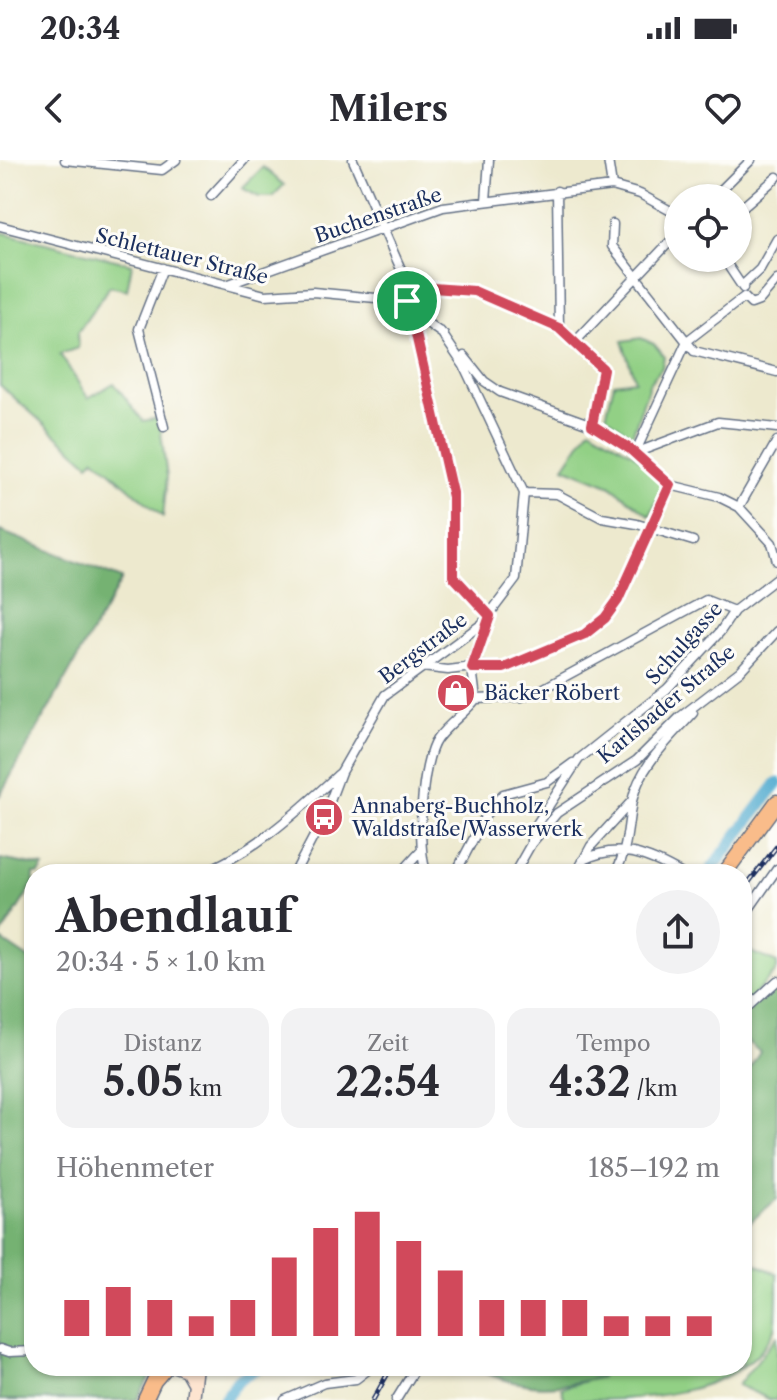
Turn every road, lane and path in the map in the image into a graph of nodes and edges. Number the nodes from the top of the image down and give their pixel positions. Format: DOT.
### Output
graph roads {
  1 [pos="65,160"];
  2 [pos="176,160"];
  3 [pos="244,160"];
  4 [pos="353,160"];
  5 [pos="489,160"];
  6 [pos="608,160"];
  7 [pos="751,160"];
  8 [pos="777,177"];
  9 [pos="727,184"];
  10 [pos="612,186"];
  11 [pos="557,191"];
  12 [pos="211,196"];
  13 [pos="752,199"];
  14 [pos="486,201"];
  15 [pos="664,207"];
  16 [pos="613,224"];
  17 [pos="0,226"];
  18 [pos="383,227"];
  19 [pos="777,239"];
  20 [pos="664,247"];
  21 [pos="163,268"];
  22 [pos="733,272"];
  23 [pos="635,276"];
  24 [pos="777,280"];
  25 [pos="229,284"];
  26 [pos="743,285"];
  27 [pos="405,286"];
  28 [pos="744,297"];
  29 [pos="408,305"];
  30 [pos="559,328"];
  31 [pos="441,332"];
  32 [pos="687,341"];
  33 [pos="575,342"];
  34 [pos="777,372"];
  35 [pos="592,425"];
  36 [pos="164,427"];
  37 [pos="777,428"];
  38 [pos="777,441"];
  39 [pos="635,453"];
  40 [pos="670,485"];
  41 [pos="524,493"];
  42 [pos="739,507"];
  43 [pos="649,528"];
  44 [pos="693,541"];
  45 [pos="777,561"];
  46 [pos="777,578"];
  47 [pos="734,611"];
  48 [pos="490,616"];
  49 [pos="777,631"];
  50 [pos="422,667"];
  51 [pos="472,668"];
  52 [pos="476,699"];
  53 [pos="702,703"];
  54 [pos="579,759"];
  55 [pos="341,772"];
  56 [pos="632,801"];
  57 [pos="777,802"];
  58 [pos="531,844"];
  59 [pos="422,850"];
  60 [pos="627,850"];
  61 [pos="583,860"];
  62 [pos="221,864"];
  63 [pos="299,864"];
  64 [pos="409,864"];
  65 [pos="425,864"];
  66 [pos="460,864"];
  67 [pos="520,864"];
  68 [pos="581,864"];
  69 [pos="620,864"];
  70 [pos="659,864"];
  71 [pos="731,864"];
  72 [pos="777,869"];
  73 [pos="752,905"];
  74 [pos="777,981"];
  75 [pos="752,1004"];
  76 [pos="0,1349"];
  77 [pos="24,1351"];
  78 [pos="163,1376"];
  79 [pos="189,1376"];
  80 [pos="195,1376"];
  81 [pos="360,1376"];
  82 [pos="411,1376"];
  83 [pos="194,1384"];
  84 [pos="145,1400"];
  85 [pos="192,1400"];
  86 [pos="285,1400"];
  87 [pos="396,1400"];
  1 -- 2 [label="street"];
  3 -- 12 [label="street"];
  4 -- 18 [label="street"];
  5 -- 14 [label="street"];
  6 -- 10 [label="street"];
  7 -- 9 [label="street"];
  8 -- 13 [label="street"];
  10 -- 11 [label="street, Buchenstraße"];
  10 -- 15 [label="street, Buchenstraße"];
  11 -- 14 [label="street, Buchenstraße"];
  11 -- 30 [label="street"];
  14 -- 18 [label="street, Buchenstraße"];
  16 -- 23 [label="street"];
  17 -- 21 [label="street, Schlettauer Straße"];
  18 -- 25 [label="street, Buchenstraße"];
  18 -- 27 [label="street"];
  19 -- 26 [label="street"];
  20 -- 23 [label="street"];
  21 -- 25 [label="street, Schlettauer Straße"];
  21 -- 36 [label="street"];
  22 -- 26 [label="street"];
  23 -- 32 [label="street"];
  23 -- 33 [label="street"];
  24 -- 28 [label="street"];
  25 -- 29 [label="street, Schlettauer Straße"];
  26 -- 28 [label="street"];
  27 -- 29 [label="street"];
  27 -- 30 [label="street"];
  28 -- 32 [label="street"];
  29 -- 31 [label="street, Schlettauer Straße"];
  29 -- 48 [label="street"];
  30 -- 33 [label="street"];
  31 -- 35 [label="street, Schlettauer Straße"];
  31 -- 41 [label="street"];
  32 -- 34 [label="street"];
  32 -- 39 [label="street"];
  33 -- 35 [label="street"];
  35 -- 39 [label="street, Schlettauer Straße"];
  37 -- 39 [label="street"];
  38 -- 42 [label="street"];
  39 -- 40 [label="street, Schlettauer Straße"];
  40 -- 42 [label="street, Schlettauer Straße"];
  40 -- 43 [label="street"];
  41 -- 43 [label="street"];
  41 -- 48 [label="street, Bergstraße"];
  42 -- 45 [label="street, Schlettauer Straße"];
  43 -- 44 [label="street"];
  43 -- 51 [label="street"];
  46 -- 47 [label="street, Schulgasse"];
  47 -- 52 [label="street"];
  47 -- 54 [label="street, Schulgasse"];
  48 -- 50 [label="street, Bergstraße"];
  48 -- 51 [label="street"];
  49 -- 53 [label="street, Karlsbader Straße"];
  50 -- 51 [label="street"];
  50 -- 55 [label="street, Bergstraße"];
  51 -- 52 [label="street"];
  52 -- 59 [label="street"];
  53 -- 56 [label="street"];
  53 -- 58 [label="street, Karlsbader Straße"];
  54 -- 58 [label="street, Schulgasse"];
  54 -- 66 [label="street"];
  55 -- 62 [label="street"];
  55 -- 63 [label="street"];
  56 -- 60 [label="street"];
  56 -- 61 [label="street"];
  57 -- 71 [label="main road"];
  58 -- 67 [label="street, Karlsbader Straße"];
  59 -- 64 [label="street"];
  59 -- 65 [label="street"];
  60 -- 61 [label="street"];
  60 -- 69 [label="street"];
  60 -- 70 [label="street"];
  61 -- 68 [label="street"];
  72 -- 73 [label="street"];
  74 -- 75 [label="street"];
  76 -- 77 [label="street"];
  78 -- 84 [label="main road"];
  79 -- 83 [label="main road"];
  80 -- 83 [label="main road"];
  81 -- 86 [label="street"];
  82 -- 87 [label="street"];
  83 -- 85 [label="main road"];
}
